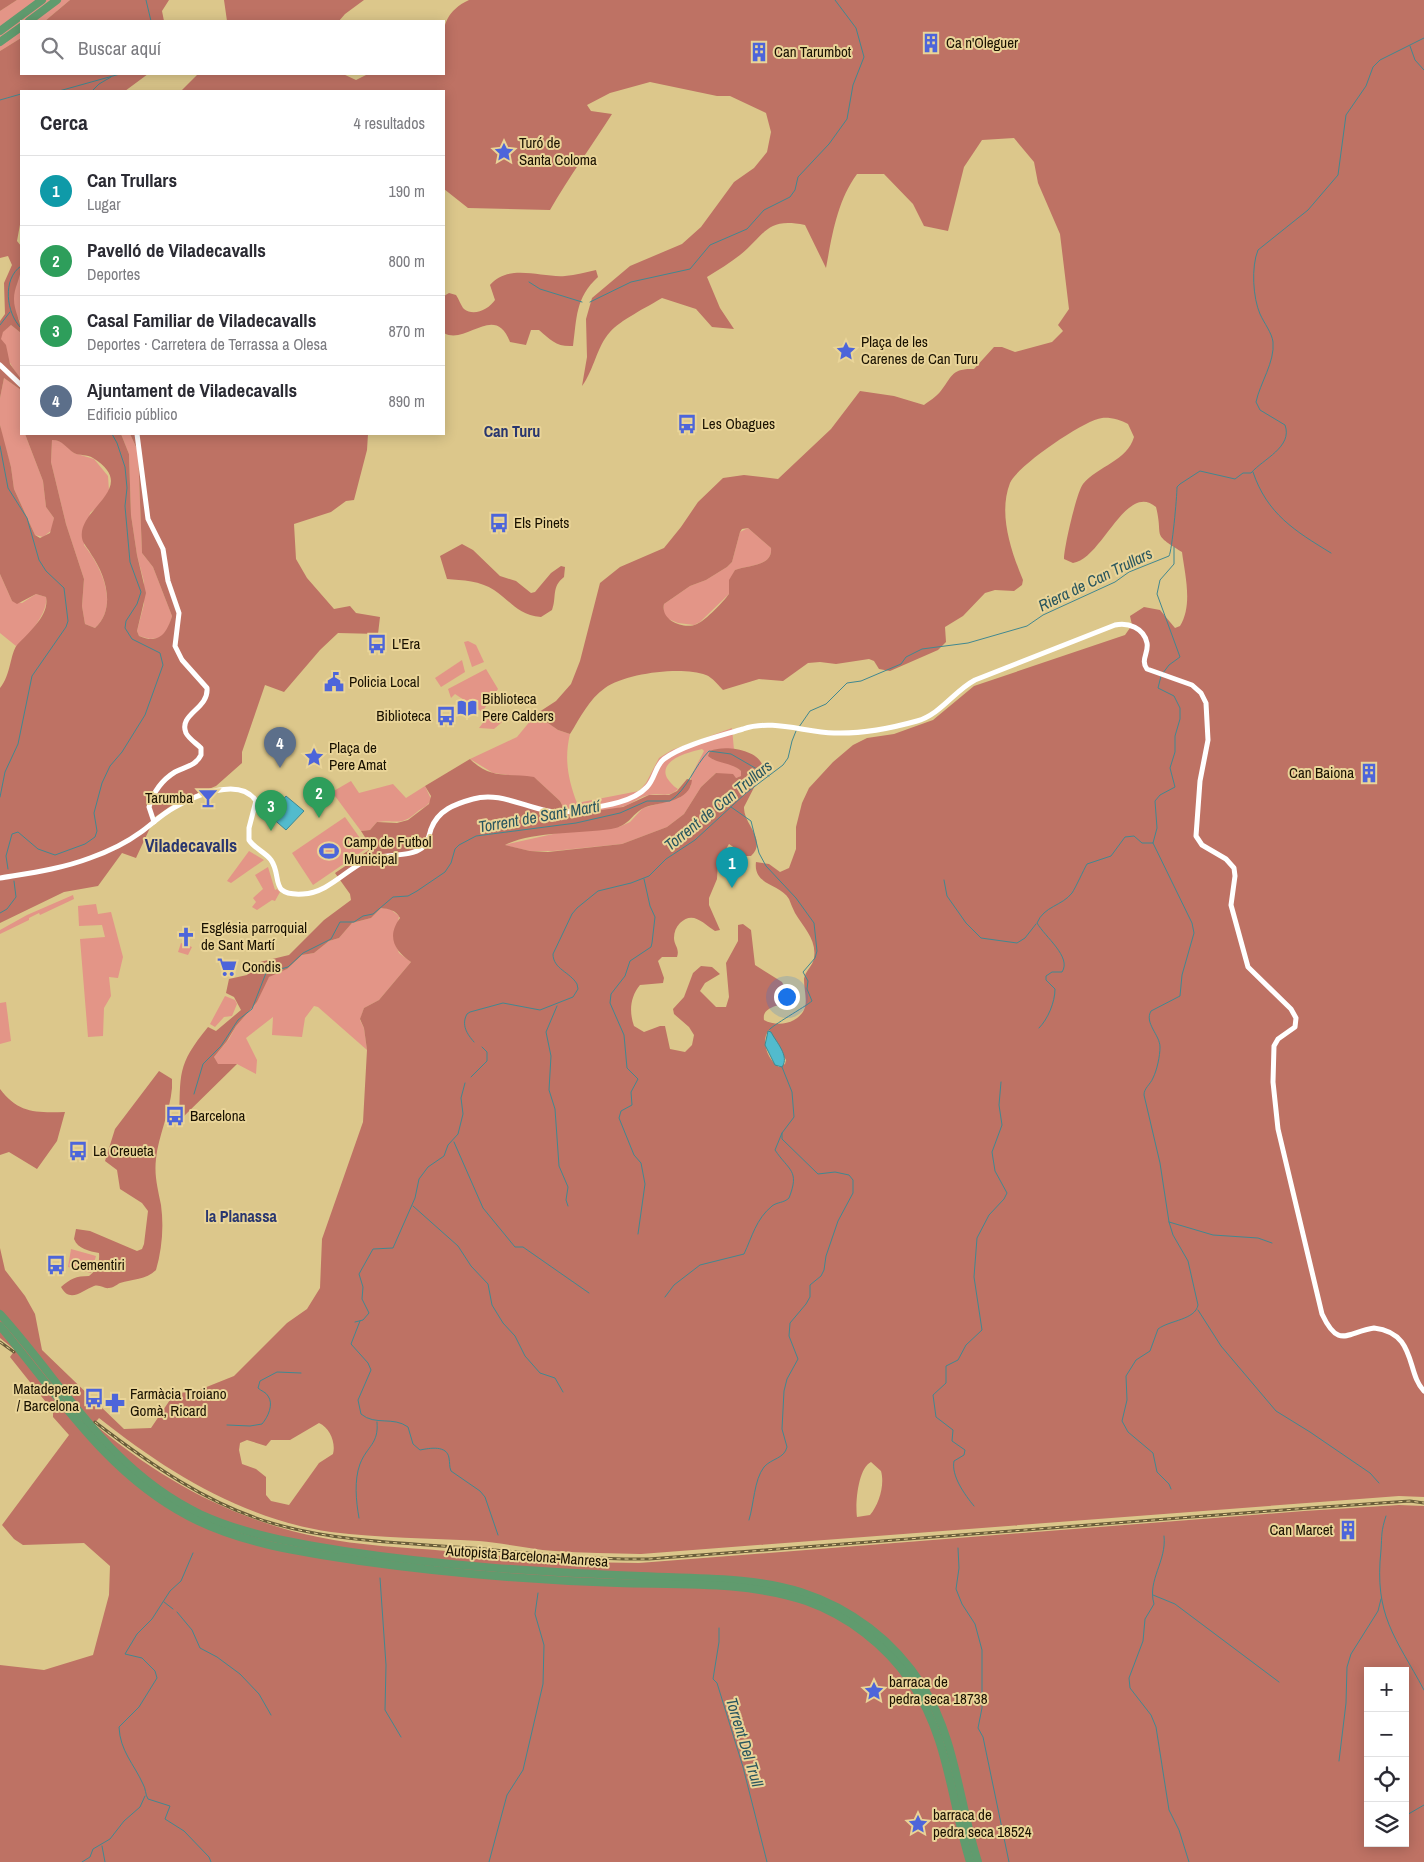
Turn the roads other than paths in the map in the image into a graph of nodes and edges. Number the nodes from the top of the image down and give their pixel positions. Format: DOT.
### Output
graph roads {
  1 [pos="42,0"];
  2 [pos="57,0"];
  3 [pos="30,20"];
  4 [pos="20,28"];
  5 [pos="0,31"];
  6 [pos="0,42"];
  7 [pos="0,365"];
  8 [pos="20,384"];
  9 [pos="138,435"];
  10 [pos="154,822"];
  11 [pos="0,878"];
  12 [pos="0,1314"];
  13 [pos="0,1326"];
  14 [pos="1424,1391"];
  15 [pos="523,1575"];
  16 [pos="970,1862"];
  17 [pos="978,1862"];
  1 -- 5 [label="highway"];
  2 -- 3 [label="highway"];
  4 -- 6 [label="highway"];
  7 -- 8 [label="street"];
  9 -- 10 [label="street"];
  10 -- 11 [label="street"];
  10 -- 14 [label="street"];
  12 -- 15 [label="highway, Autopista Barcelona-Manresa"];
  13 -- 15 [label="highway, Autopista Barcelona-Manresa"];
  15 -- 16 [label="highway, Autopista Barcelona-Manresa"];
  15 -- 17 [label="highway, Autopista Barcelona-Manresa"];
}
